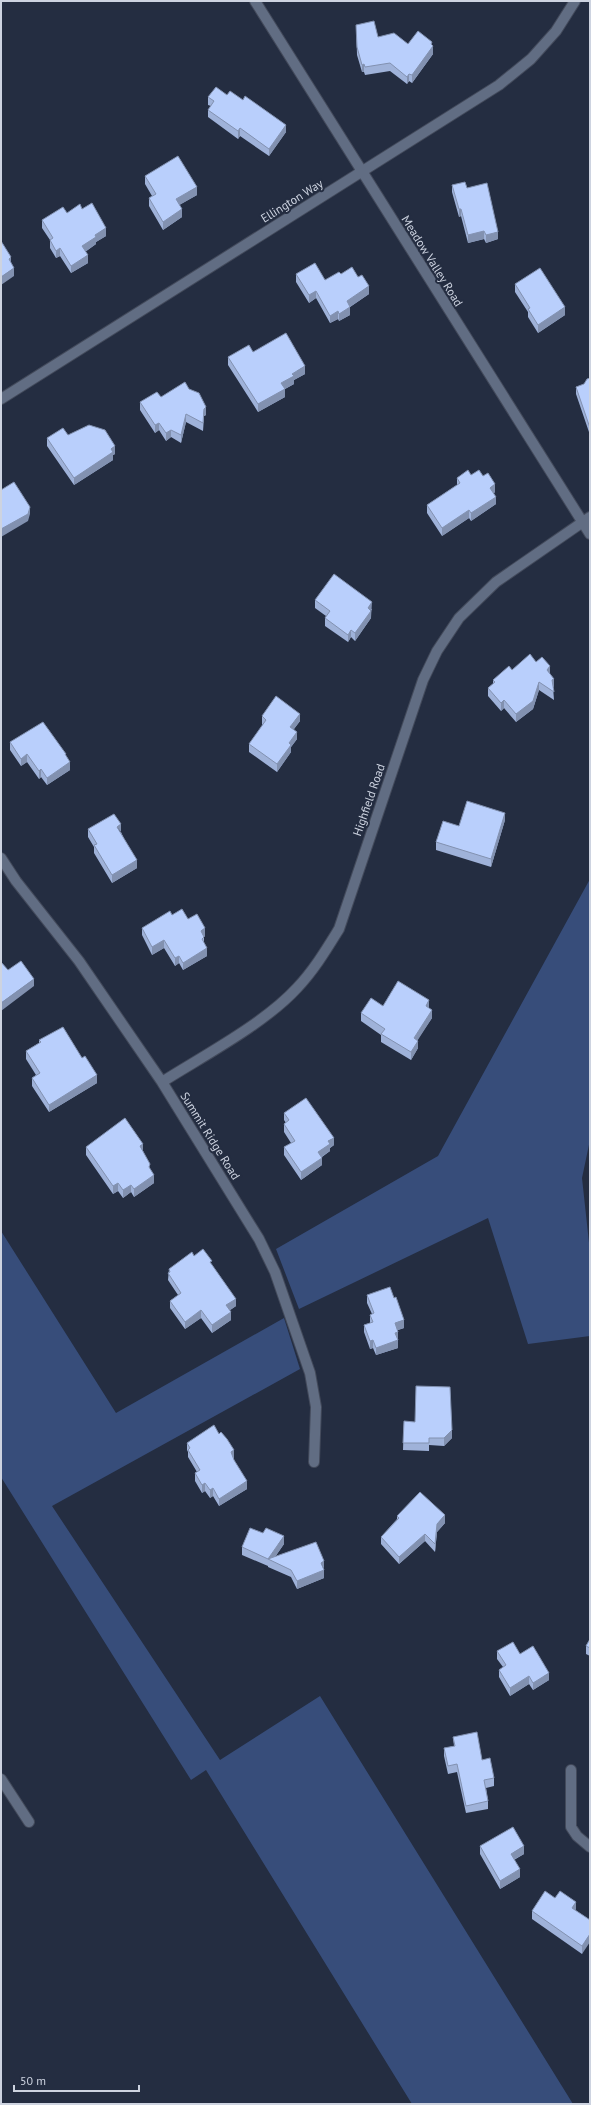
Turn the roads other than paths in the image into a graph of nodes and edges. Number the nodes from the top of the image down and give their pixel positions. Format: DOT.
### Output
graph roads {
  1 [pos="255,1"];
  2 [pos="575,1"];
  3 [pos="361,173"];
  4 [pos="1,399"];
  5 [pos="586,520"];
  6 [pos="590,534"];
  7 [pos="1,858"];
  8 [pos="162,1082"];
  9 [pos="314,1462"];
  10 [pos="571,1770"];
  11 [pos="1,1779"];
  12 [pos="29,1822"];
  13 [pos="590,1847"];
  1 -- 3 [label="street, Meadow Valley Road"];
  2 -- 3 [label="street, Ellington Way"];
  3 -- 4 [label="street, Ellington Way"];
  3 -- 5 [label="street, Meadow Valley Road"];
  5 -- 6 [label="street, Meadow Valley Road"];
  5 -- 8 [label="street, Highfield Road"];
  7 -- 8 [label="street, Summit Ridge Road"];
  8 -- 9 [label="street, Summit Ridge Road"];
  10 -- 13 [label="street"];
  11 -- 12 [label="street"];
}
